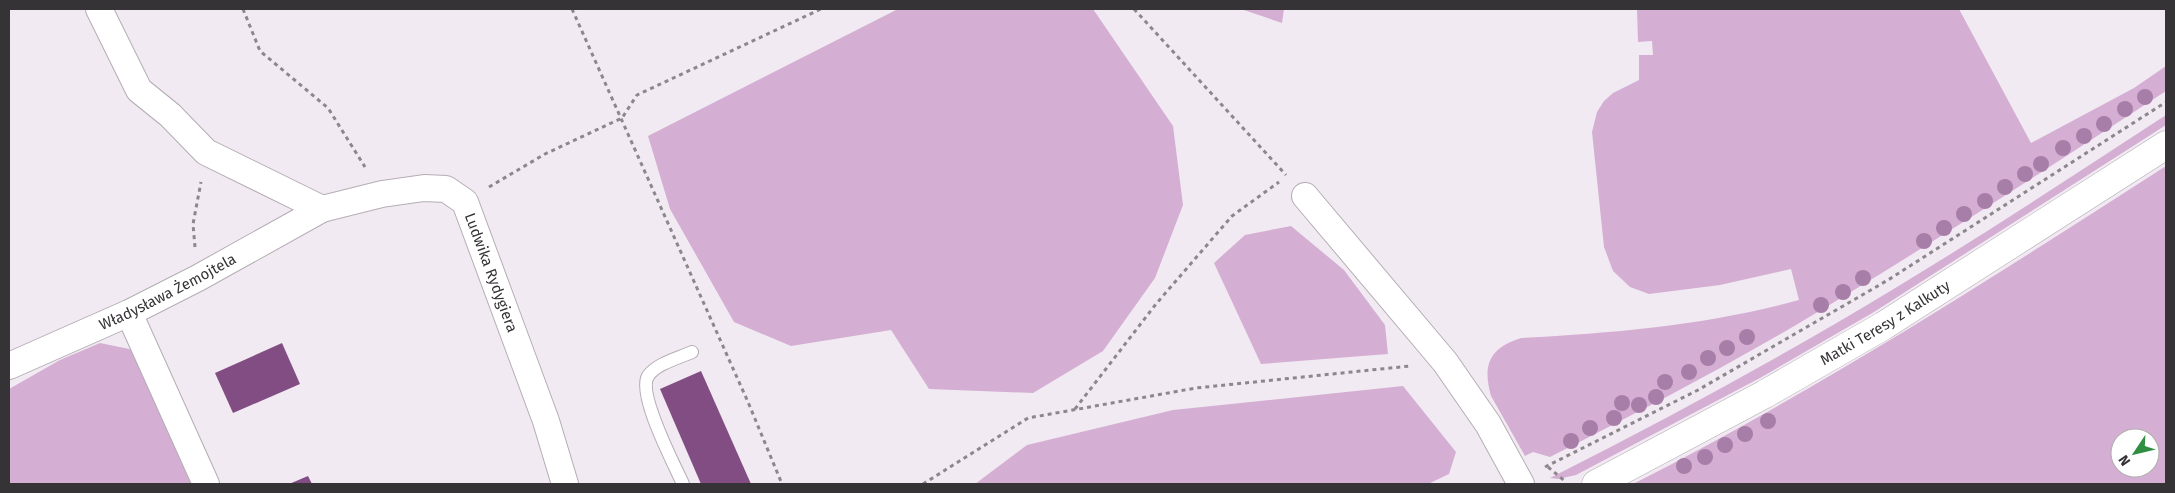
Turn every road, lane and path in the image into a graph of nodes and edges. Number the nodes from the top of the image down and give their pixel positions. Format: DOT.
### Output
graph roads {
  1 [pos="99,9"];
  2 [pos="243,9"];
  3 [pos="572,9"];
  4 [pos="821,9"];
  5 [pos="1134,9"];
  6 [pos="2166,102"];
  7 [pos="622,118"];
  8 [pos="2166,145"];
  9 [pos="206,152"];
  10 [pos="382,194"];
  11 [pos="1305,196"];
  12 [pos="464,202"];
  13 [pos="322,209"];
  14 [pos="198,278"];
  15 [pos="129,313"];
  16 [pos="692,352"];
  17 [pos="1446,362"];
  18 [pos="9,366"];
  19 [pos="1075,410"];
  20 [pos="1548,467"];
  21 [pos="1541,468"];
  22 [pos="206,484"];
  23 [pos="565,484"];
  24 [pos="683,484"];
  25 [pos="782,484"];
  26 [pos="923,484"];
  27 [pos="1521,484"];
  28 [pos="1568,484"];
  29 [pos="1596,484"];
  1 -- 9 [label="street"];
  2 -- 10 [label="path"];
  3 -- 7 [label="path"];
  4 -- 7 [label="path"];
  5 -- 19 [label="path"];
  6 -- 20 [label="path"];
  7 -- 12 [label="path"];
  7 -- 25 [label="path"];
  8 -- 29 [label="street, Matki Teresy z Kalkuty"];
  9 -- 13 [label="street"];
  9 -- 14 [label="path"];
  10 -- 12 [label="street, Ludwika Rydygiera"];
  10 -- 13 [label="street, Ludwika Rydygiera"];
  11 -- 17 [label="street"];
  12 -- 23 [label="street, Ludwika Rydygiera"];
  13 -- 14 [label="street, Władysława Żemojtela"];
  14 -- 15 [label="street, Władysława Żemojtela"];
  15 -- 18 [label="street, Władysława Żemojtela"];
  15 -- 22 [label="street"];
  16 -- 24 [label="lane"];
  17 -- 19 [label="path"];
  17 -- 27 [label="street"];
  19 -- 26 [label="path"];
  20 -- 21 [label="path"];
  20 -- 28 [label="path"];
}
